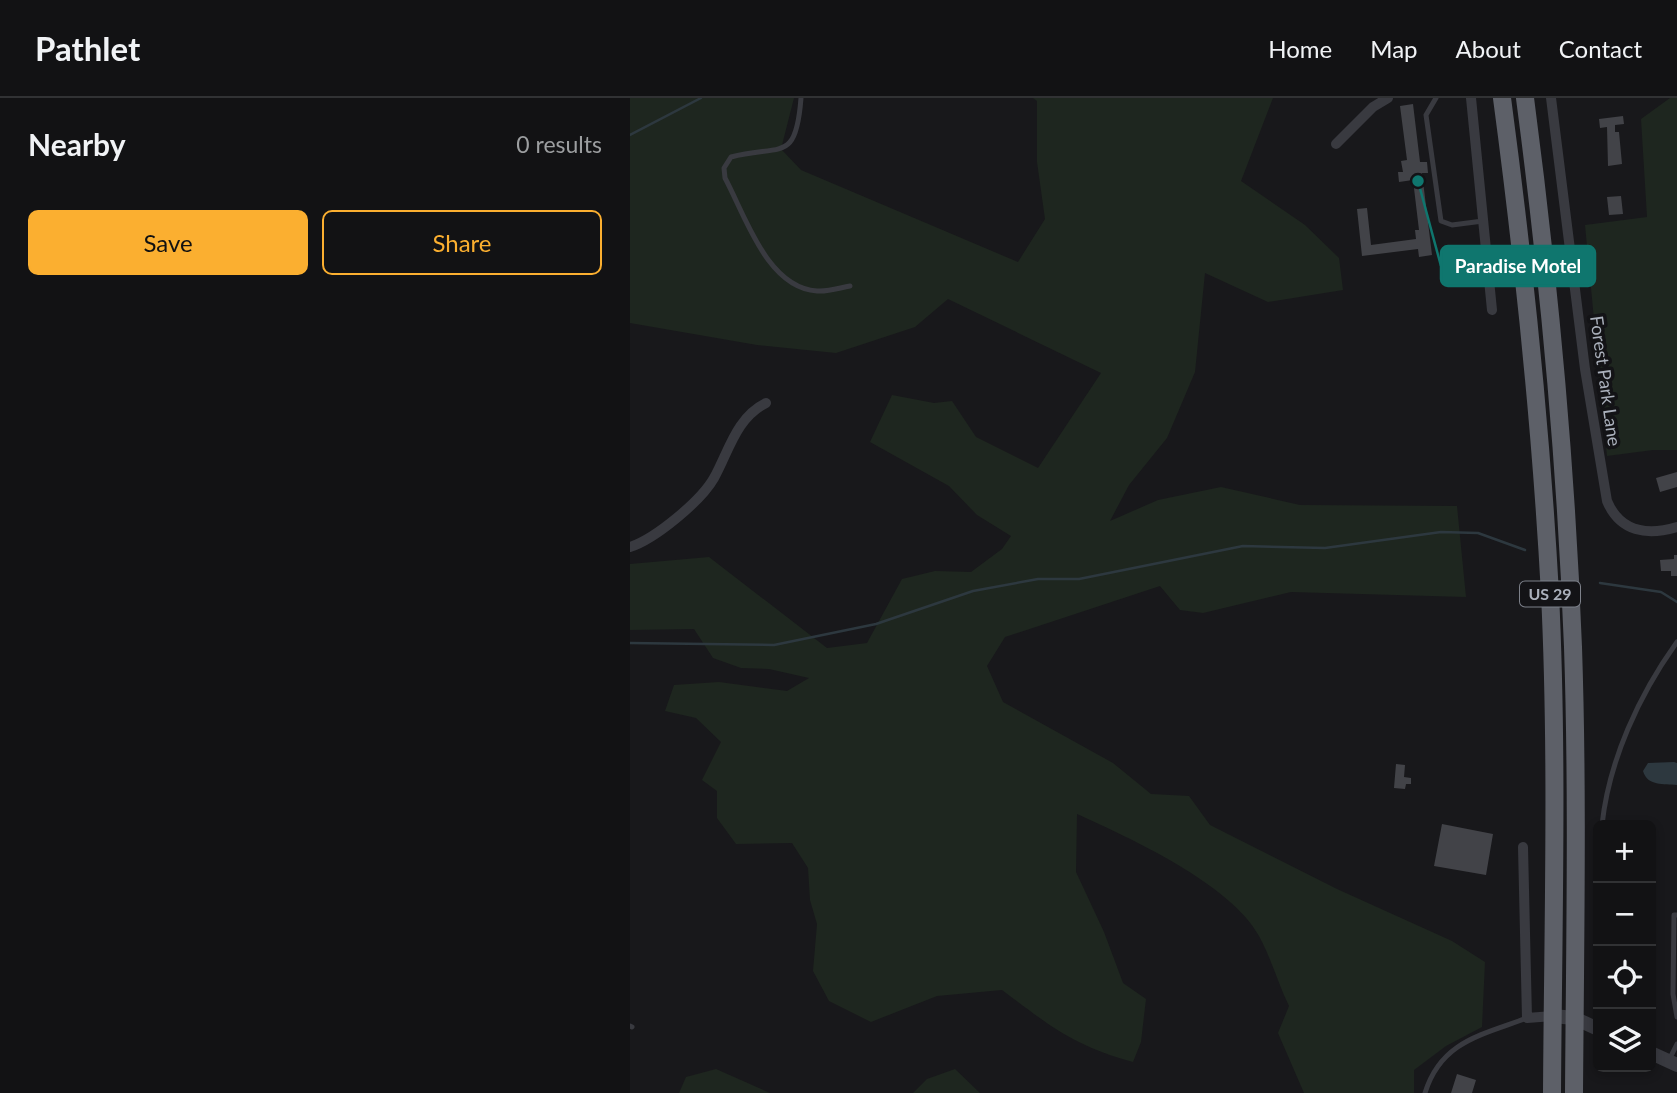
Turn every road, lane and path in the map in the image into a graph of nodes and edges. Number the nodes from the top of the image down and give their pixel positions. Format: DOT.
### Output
graph roads {
  1 [pos="802,98"];
  2 [pos="1388,98"];
  3 [pos="1436,98"];
  4 [pos="1471,98"];
  5 [pos="1502,98"];
  6 [pos="1525,98"];
  7 [pos="1551,98"];
  8 [pos="1336,144"];
  9 [pos="1483,221"];
  10 [pos="849,286"];
  11 [pos="1492,310"];
  12 [pos="766,403"];
  13 [pos="1677,527"];
  14 [pos="630,547"];
  15 [pos="1677,642"];
  16 [pos="1603,820"];
  17 [pos="1523,847"];
  18 [pos="1677,915"];
  19 [pos="1675,994"];
  20 [pos="1553,1016"];
  21 [pos="1677,1017"];
  22 [pos="1527,1018"];
  23 [pos="1574,1018"];
  24 [pos="1593,1027"];
  25 [pos="1677,1044"];
  26 [pos="1656,1055"];
  27 [pos="1673,1063"];
  28 [pos="1425,1093"];
  29 [pos="1552,1093"];
  30 [pos="1574,1093"];
  1 -- 10 [label="lane"];
  2 -- 8 [label="street"];
  3 -- 9 [label="lane"];
  4 -- 9 [label="street"];
  5 -- 20 [label="highway, US 29"];
  6 -- 23 [label="highway, US 29"];
  7 -- 13 [label="street, Forest Park Lane"];
  9 -- 11 [label="street"];
  12 -- 14 [label="street"];
  15 -- 16 [label="lane"];
  17 -- 22 [label="street"];
  18 -- 19 [label="lane"];
  19 -- 21 [label="lane"];
  20 -- 22 [label="street"];
  20 -- 23 [label="street"];
  20 -- 29 [label="highway, US 29"];
  22 -- 28 [label="lane"];
  23 -- 24 [label="street"];
  23 -- 30 [label="highway, US 29"];
  25 -- 27 [label="lane"];
  26 -- 27 [label="street"];
}
